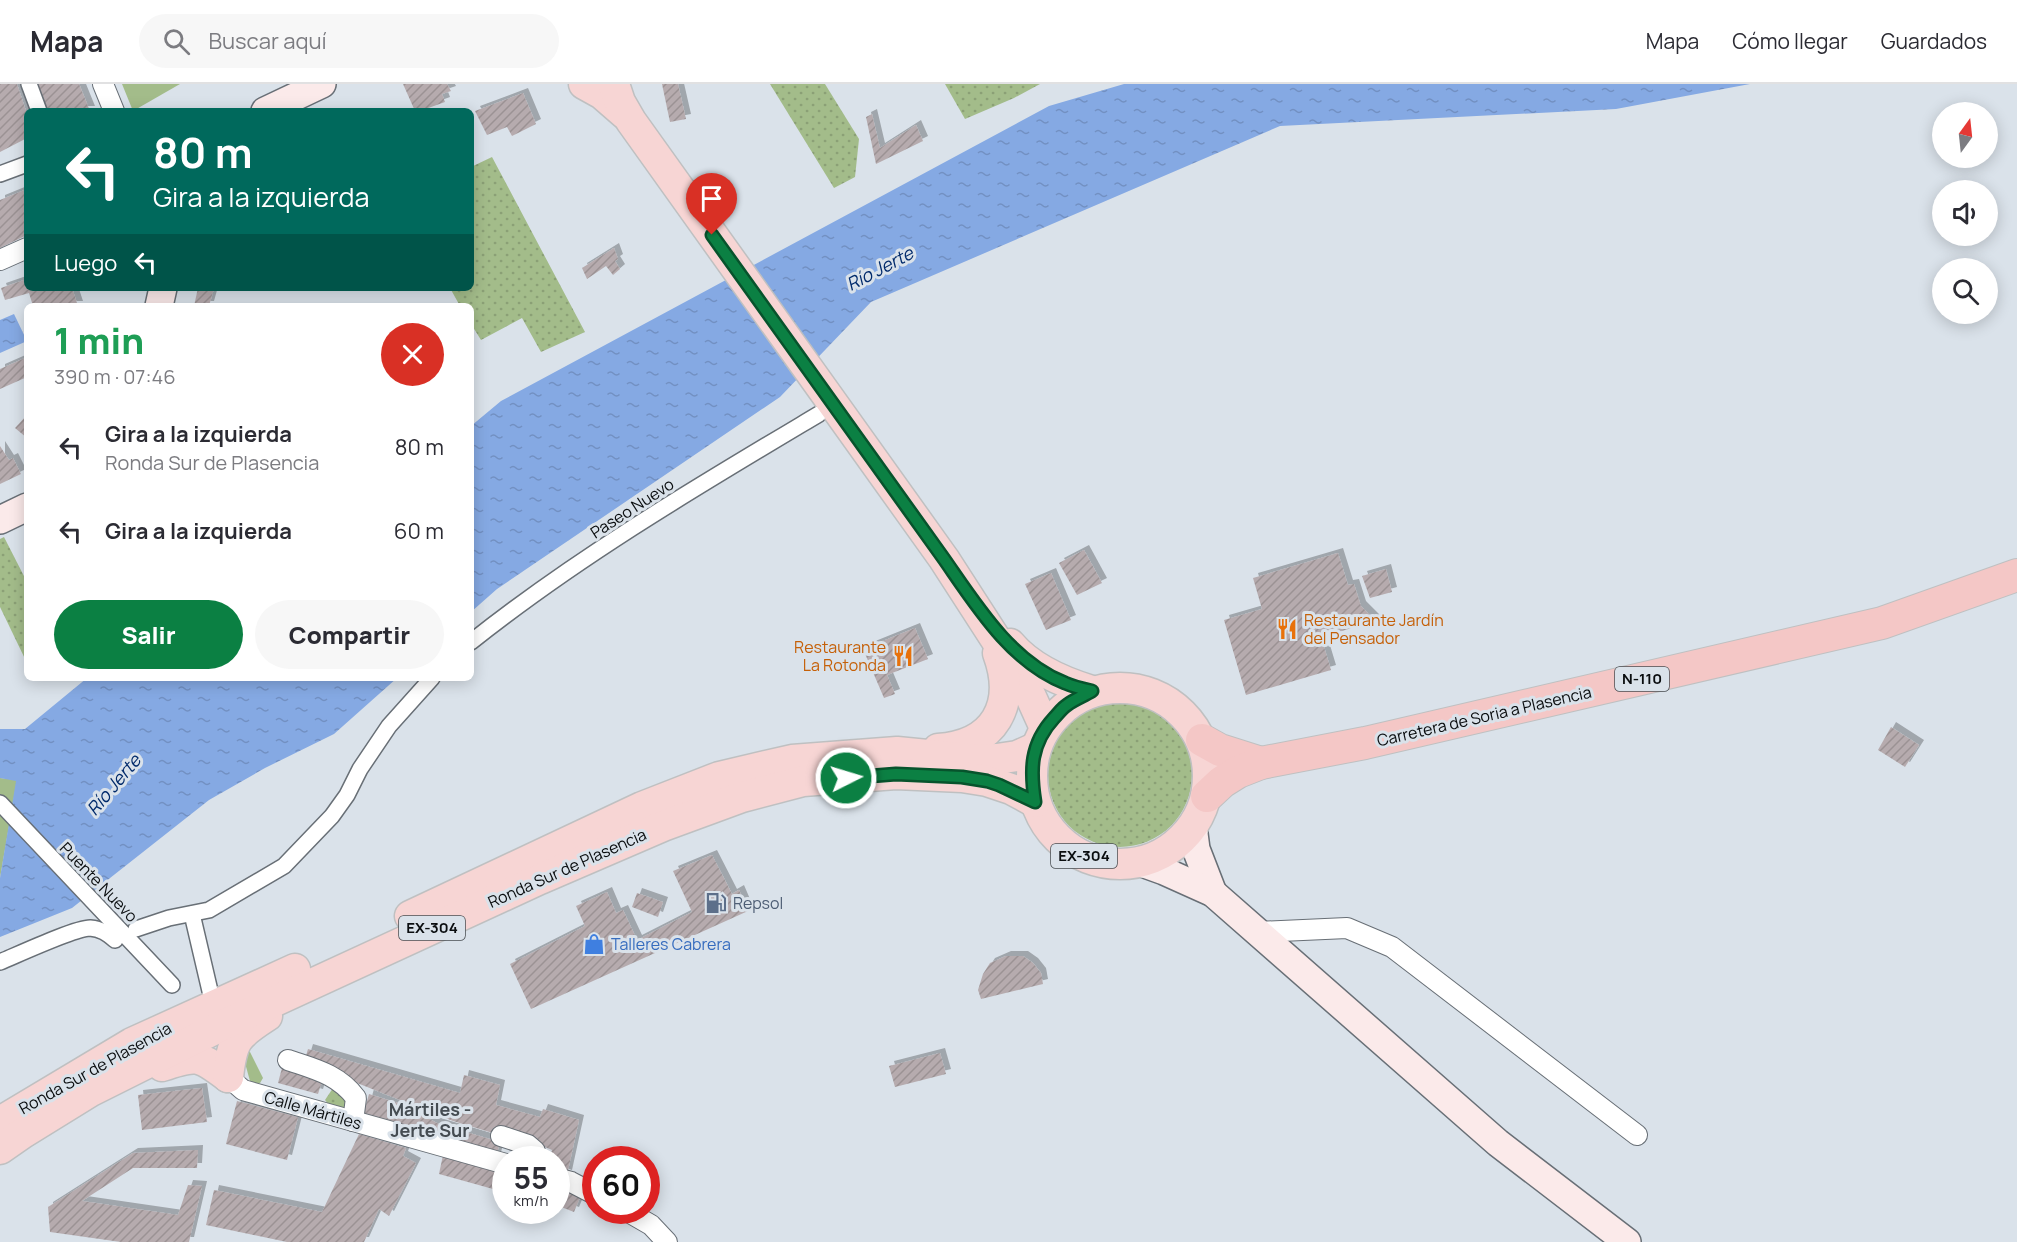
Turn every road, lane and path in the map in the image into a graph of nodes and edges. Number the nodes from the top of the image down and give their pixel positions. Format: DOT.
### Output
graph roads {
  1 [pos="29,84"];
  2 [pos="103,84"];
  3 [pos="322,84"];
  4 [pos="584,84"];
  5 [pos="614,84"];
  6 [pos="38,108"];
  7 [pos="113,108"];
  8 [pos="271,108"];
  9 [pos="629,119"];
  10 [pos="24,165"];
  11 [pos="0,174"];
  12 [pos="24,249"];
  13 [pos="0,260"];
  14 [pos="819,414"];
  15 [pos="24,508"];
  16 [pos="0,520"];
  17 [pos="2017,575"];
  18 [pos="968,595"];
  19 [pos="990,630"];
  20 [pos="474,640"];
  21 [pos="429,681"];
  22 [pos="1092,691"];
  23 [pos="1040,738"];
  24 [pos="1202,740"];
  25 [pos="897,752"];
  26 [pos="1261,763"];
  27 [pos="1207,796"];
  28 [pos="1035,802"];
  29 [pos="0,803"];
  30 [pos="1193,826"];
  31 [pos="1139,862"];
  32 [pos="1213,893"];
  33 [pos="192,914"];
  34 [pos="136,930"];
  35 [pos="1258,932"];
  36 [pos="116,940"];
  37 [pos="0,962"];
  38 [pos="323,979"];
  39 [pos="172,985"];
  40 [pos="210,991"];
  41 [pos="288,1060"];
  42 [pos="228,1077"];
  43 [pos="91,1091"];
  44 [pos="353,1121"];
  45 [pos="0,1122"];
  46 [pos="1637,1135"];
  47 [pos="501,1136"];
  48 [pos="529,1146"];
  49 [pos="0,1149"];
  50 [pos="492,1160"];
  51 [pos="649,1224"];
  52 [pos="667,1242"];
  53 [pos="1627,1242"];
  1 -- 6 [label="street"];
  2 -- 7 [label="street"];
  3 -- 8 [label="main road"];
  4 -- 9 [label="main road"];
  5 -- 9 [label="main road"];
  9 -- 18 [label="main road"];
  10 -- 11 [label="street"];
  12 -- 13 [label="street"];
  14 -- 20 [label="street, Paseo Nuevo"];
  15 -- 16 [label="main road"];
  17 -- 26 [label="highway, Carretera de Soria a Plasencia / N-110"];
  18 -- 19 [label="main road"];
  18 -- 22 [label="main road"];
  19 -- 23 [label="main road"];
  19 -- 25 [label="main road"];
  21 -- 33 [label="street"];
  22 -- 23 [label="main road, EX-304"];
  22 -- 24 [label="main road, EX-304"];
  23 -- 25 [label="main road, Ronda Sur de Plasencia / EX-304"];
  23 -- 28 [label="main road, EX-304"];
  24 -- 26 [label="highway, N-110"];
  24 -- 27 [label="main road, EX-304"];
  25 -- 45 [label="main road, Ronda Sur de Plasencia / EX-304"];
  26 -- 27 [label="highway, N-110"];
  27 -- 30 [label="main road, EX-304"];
  28 -- 31 [label="main road, EX-304"];
  28 -- 38 [label="main road, Ronda Sur de Plasencia / EX-304"];
  29 -- 39 [label="street, Puente Nuevo"];
  30 -- 31 [label="main road, EX-304"];
  30 -- 32 [label="main road"];
  31 -- 32 [label="main road"];
  32 -- 35 [label="main road"];
  33 -- 34 [label="street"];
  33 -- 40 [label="street"];
  35 -- 46 [label="street"];
  35 -- 53 [label="main road"];
  36 -- 37 [label="street"];
  38 -- 42 [label="main road"];
  38 -- 43 [label="main road, Ronda Sur de Plasencia / EX-304"];
  41 -- 44 [label="street"];
  42 -- 43 [label="main road"];
  42 -- 44 [label="street, Calle Mártiles"];
  43 -- 49 [label="main road, Ronda Sur de Plasencia / EX-304"];
  44 -- 50 [label="street, Calle Mártiles"];
  47 -- 48 [label="street"];
  51 -- 52 [label="street"];
}
